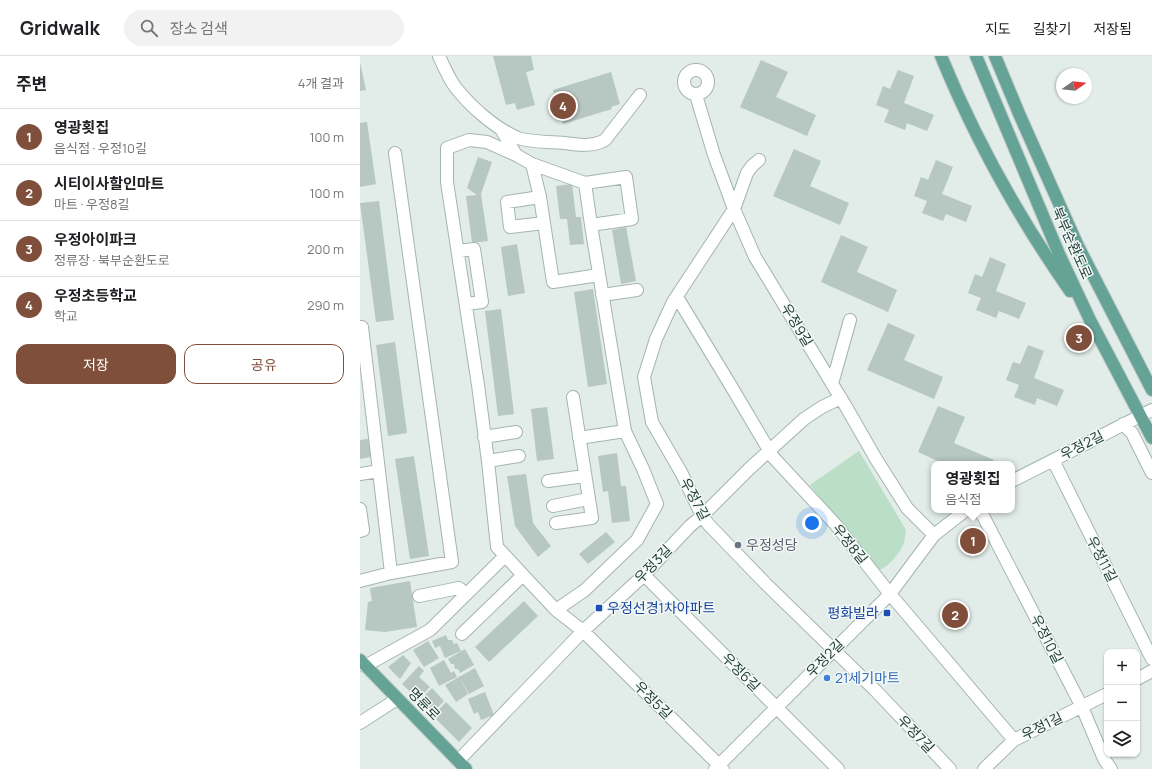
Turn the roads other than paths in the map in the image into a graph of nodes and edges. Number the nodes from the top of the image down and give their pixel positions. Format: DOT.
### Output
graph roads {
  1 [pos="439,56"];
  2 [pos="941,56"];
  3 [pos="976,56"];
  4 [pos="995,56"];
  5 [pos="640,95"];
  6 [pos="696,95"];
  7 [pos="501,129"];
  8 [pos="395,153"];
  9 [pos="516,155"];
  10 [pos="759,160"];
  11 [pos="532,164"];
  12 [pos="585,183"];
  13 [pos="540,197"];
  14 [pos="734,209"];
  15 [pos="544,223"];
  16 [pos="591,225"];
  17 [pos="458,251"];
  18 [pos="599,276"];
  19 [pos="637,290"];
  20 [pos="602,294"];
  21 [pos="677,297"];
  22 [pos="466,304"];
  23 [pos="850,320"];
  24 [pos="1090,320"];
  25 [pos="360,327"];
  26 [pos="832,384"];
  27 [pos="1152,390"];
  28 [pos="573,397"];
  29 [pos="841,398"];
  30 [pos="1152,410"];
  31 [pos="366,415"];
  32 [pos="1140,415"];
  33 [pos="1123,424"];
  34 [pos="625,431"];
  35 [pos="516,432"];
  36 [pos="484,437"];
  37 [pos="579,438"];
  38 [pos="1152,438"];
  39 [pos="770,451"];
  40 [pos="519,456"];
  41 [pos="1053,460"];
  42 [pos="488,461"];
  43 [pos="379,471"];
  44 [pos="1152,473"];
  45 [pos="360,474"];
  46 [pos="585,476"];
  47 [pos="1015,479"];
  48 [pos="548,481"];
  49 [pos="588,499"];
  50 [pos="553,506"];
  51 [pos="360,509"];
  52 [pos="962,513"];
  53 [pos="982,513"];
  54 [pos="702,516"];
  55 [pos="556,523"];
  56 [pos="360,531"];
  57 [pos="934,535"];
  58 [pos="505,556"];
  59 [pos="391,573"];
  60 [pos="523,575"];
  61 [pos="644,575"];
  62 [pos="360,581"];
  63 [pos="466,594"];
  64 [pos="890,594"];
  65 [pos="419,596"];
  66 [pos="556,610"];
  67 [pos="583,631"];
  68 [pos="462,634"];
  69 [pos="834,649"];
  70 [pos="1152,659"];
  71 [pos="363,663"];
  72 [pos="1152,671"];
  73 [pos="1140,677"];
  74 [pos="1104,696"];
  75 [pos="397,699"];
  76 [pos="776,707"];
  77 [pos="1082,707"];
  78 [pos="360,723"];
  79 [pos="1014,740"];
  80 [pos="462,765"];
  81 [pos="719,768"];
  82 [pos="838,769"];
  83 [pos="950,769"];
  84 [pos="984,769"];
  85 [pos="1111,769"];
  1 -- 7 [label="street"];
  2 -- 24 [label="main road"];
  3 -- 24 [label="main road, 북부순환도로"];
  4 -- 27 [label="main road, 북부순환도로"];
  5 -- 7 [label="street"];
  6 -- 14 [label="street, 우정9길"];
  7 -- 9 [label="street"];
  8 -- 59 [label="street"];
  9 -- 11 [label="street"];
  9 -- 17 [label="street, 우정5길"];
  10 -- 14 [label="street, 우정7길"];
  11 -- 12 [label="street"];
  11 -- 13 [label="street"];
  12 -- 16 [label="street"];
  12 -- 16 [label="street"];
  13 -- 15 [label="street"];
  13 -- 15 [label="street"];
  14 -- 21 [label="street, 우정7길"];
  14 -- 26 [label="street, 우정9길"];
  15 -- 18 [label="street"];
  16 -- 18 [label="street"];
  17 -- 22 [label="street, 우정5길"];
  17 -- 22 [label="street"];
  18 -- 20 [label="street"];
  19 -- 20 [label="street"];
  20 -- 34 [label="street"];
  21 -- 39 [label="street, 우정8길"];
  21 -- 54 [label="street, 우정7길"];
  22 -- 36 [label="street, 우정5길"];
  23 -- 26 [label="street"];
  24 -- 32 [label="main road, 북부순환도로"];
  25 -- 31 [label="street"];
  26 -- 29 [label="street, 우정9길"];
  28 -- 37 [label="street"];
  29 -- 39 [label="street, 우정3길"];
  29 -- 57 [label="street, 우정9길"];
  30 -- 32 [label="street, 우정2길"];
  31 -- 43 [label="street"];
  32 -- 33 [label="street, 우정2길"];
  32 -- 38 [label="main road, 북부순환도로"];
  33 -- 41 [label="street, 우정2길"];
  33 -- 44 [label="street"];
  34 -- 37 [label="street"];
  34 -- 66 [label="street"];
  35 -- 36 [label="street"];
  36 -- 42 [label="street, 우정5길"];
  37 -- 46 [label="street"];
  39 -- 54 [label="street, 우정3길"];
  39 -- 64 [label="street, 우정8길"];
  40 -- 42 [label="street"];
  41 -- 47 [label="street, 우정2길"];
  41 -- 70 [label="street, 우정11길"];
  42 -- 58 [label="street, 우정5길"];
  43 -- 45 [label="street"];
  43 -- 59 [label="street"];
  46 -- 48 [label="street"];
  46 -- 49 [label="street"];
  49 -- 50 [label="street"];
  49 -- 55 [label="street"];
  51 -- 56 [label="street"];
  52 -- 57 [label="street, 우정2길"];
  53 -- 77 [label="street, 우정10길"];
  54 -- 61 [label="street, 우정3길"];
  54 -- 69 [label="street, 우정7길"];
  57 -- 64 [label="street, 우정2길"];
  58 -- 60 [label="street, 우정5길"];
  58 -- 63 [label="street"];
  59 -- 62 [label="street"];
  60 -- 66 [label="street, 우정5길"];
  60 -- 68 [label="street"];
  61 -- 67 [label="street, 우정3길"];
  61 -- 76 [label="street, 우정6길"];
  63 -- 65 [label="street"];
  63 -- 71 [label="street"];
  64 -- 69 [label="street, 우정2길"];
  64 -- 79 [label="street, 우정8길"];
  66 -- 67 [label="street, 우정5길"];
  67 -- 80 [label="street, 우정3길"];
  67 -- 81 [label="street, 우정5길"];
  69 -- 76 [label="street, 우정2길"];
  69 -- 83 [label="street, 우정7길"];
  71 -- 75 [label="main road, 명륜로"];
  72 -- 73 [label="street"];
  74 -- 77 [label="street, 우정1길"];
  75 -- 78 [label="street"];
  75 -- 80 [label="main road, 명륜로"];
  76 -- 81 [label="street, 우정2길"];
  76 -- 82 [label="street, 우정6길"];
  77 -- 79 [label="street, 우정1길"];
  77 -- 85 [label="street, 우정10길"];
  79 -- 84 [label="street, 우정1길"];
}
